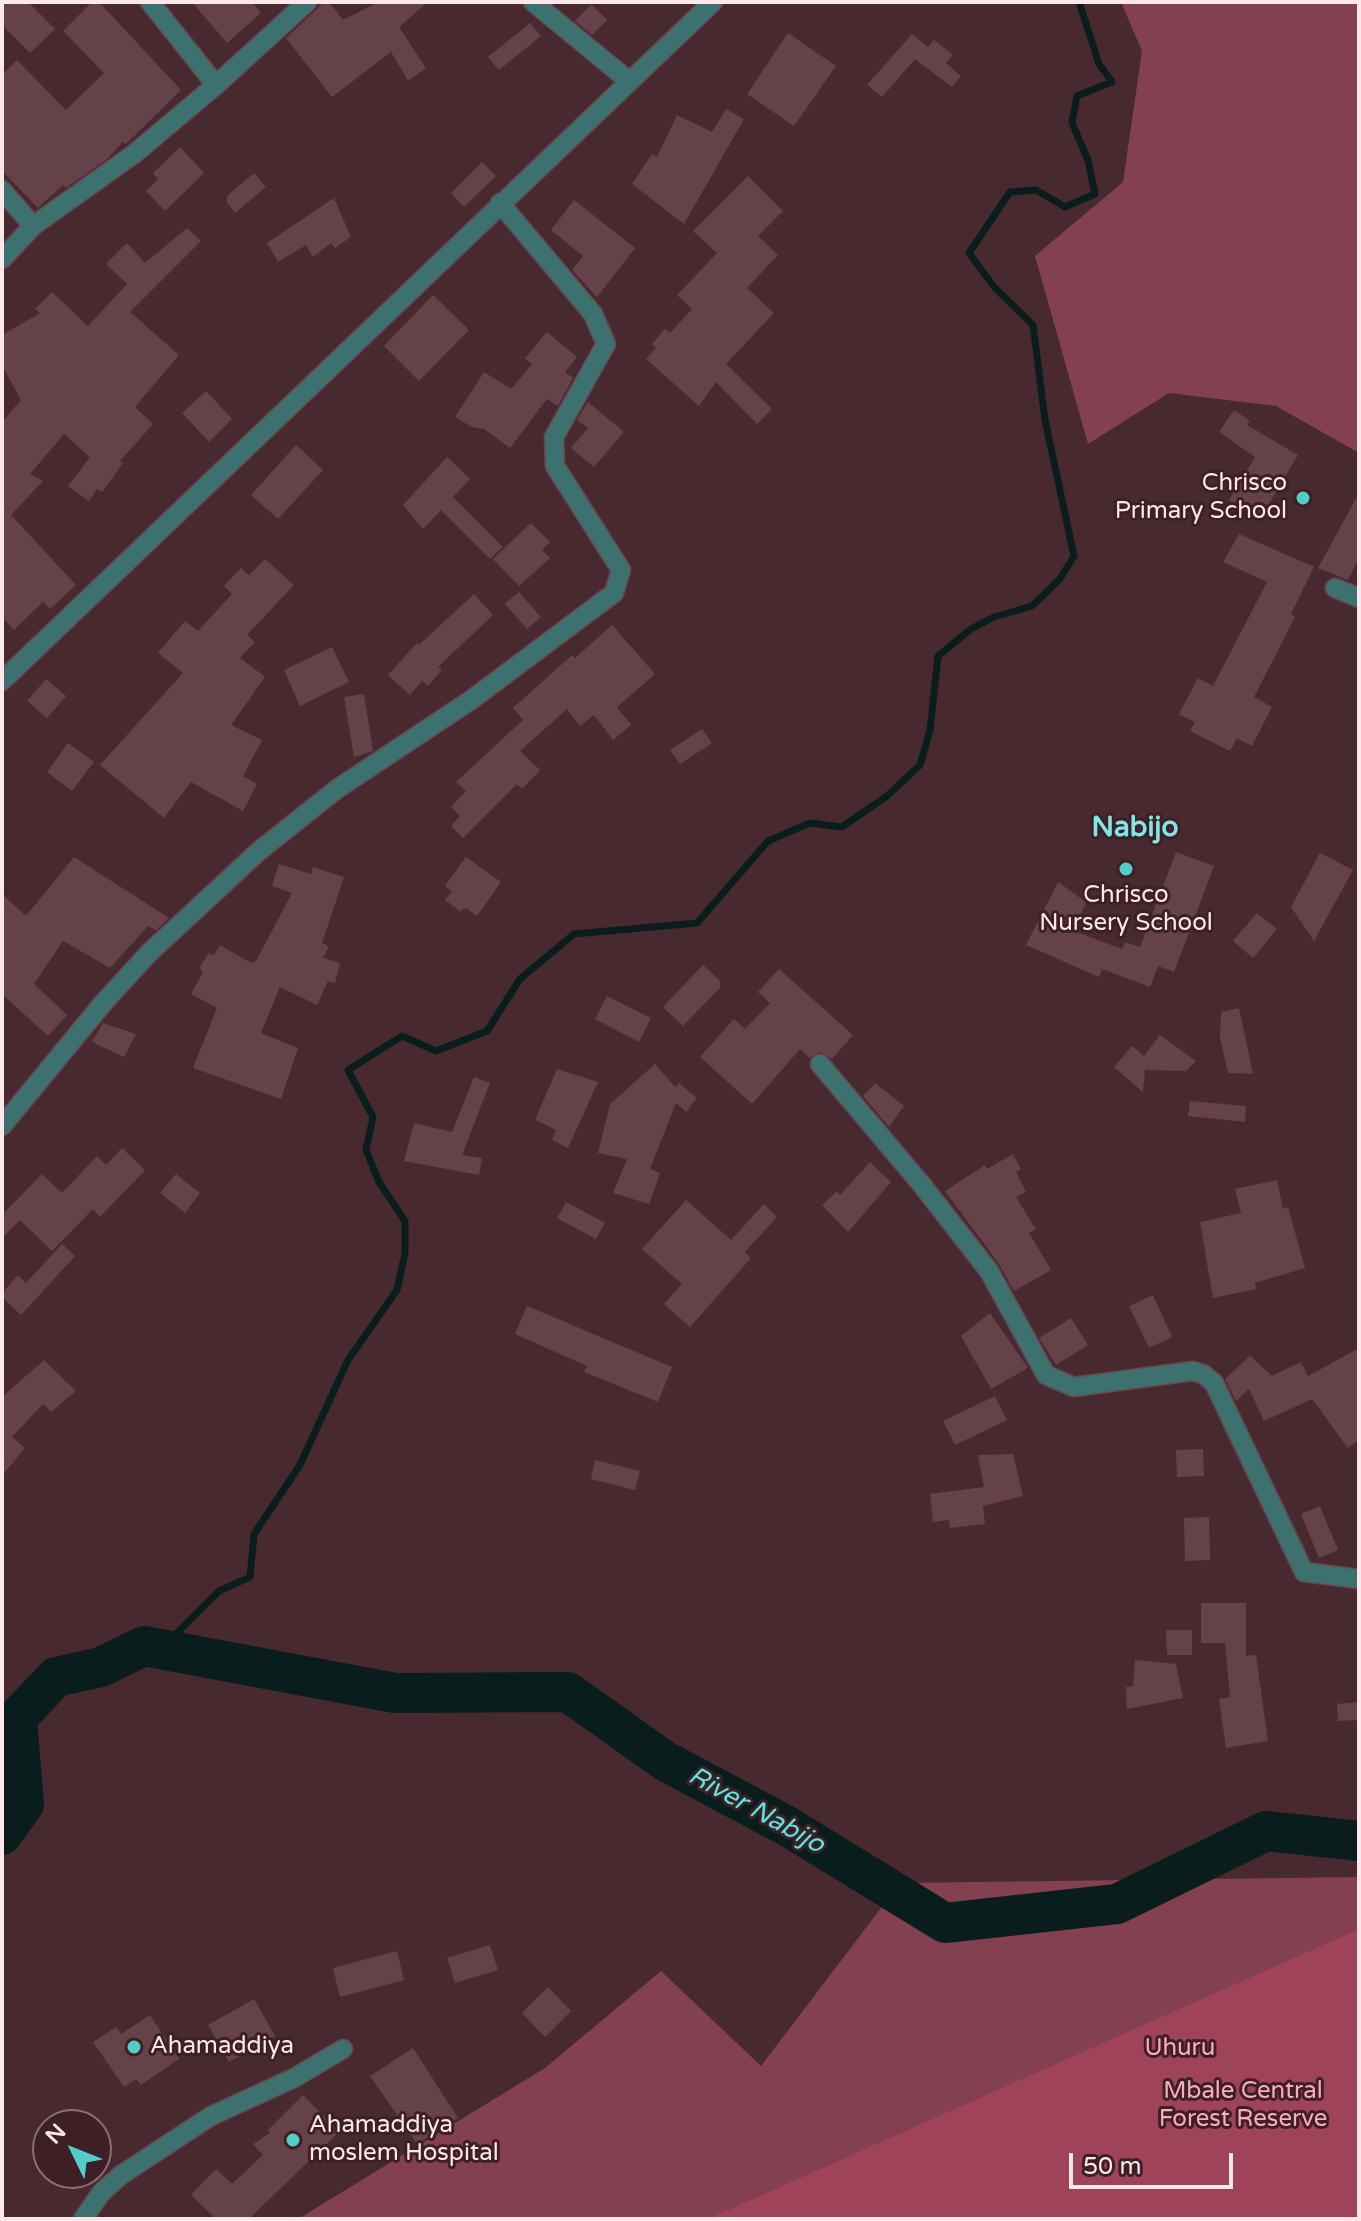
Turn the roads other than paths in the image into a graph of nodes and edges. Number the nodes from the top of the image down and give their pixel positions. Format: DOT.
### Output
graph roads {
  1 [pos="150,2"];
  2 [pos="307,2"];
  3 [pos="533,2"];
  4 [pos="713,2"];
  5 [pos="629,81"];
  6 [pos="216,85"];
  7 [pos="2,190"];
  8 [pos="500,203"];
  9 [pos="33,226"];
  10 [pos="2,259"];
  11 [pos="1335,588"];
  12 [pos="1359,598"];
  13 [pos="2,681"];
  14 [pos="820,1064"];
  15 [pos="2,1126"];
  16 [pos="1359,1579"];
  17 [pos="343,2049"];
  18 [pos="83,2219"];
  1 -- 6 [label="street"];
  2 -- 6 [label="street"];
  3 -- 5 [label="street"];
  4 -- 5 [label="street"];
  5 -- 8 [label="street"];
  6 -- 9 [label="street"];
  7 -- 9 [label="street"];
  8 -- 13 [label="street"];
  8 -- 15 [label="street"];
  9 -- 10 [label="street"];
  11 -- 12 [label="street"];
  14 -- 16 [label="street"];
  17 -- 18 [label="street"];
}
